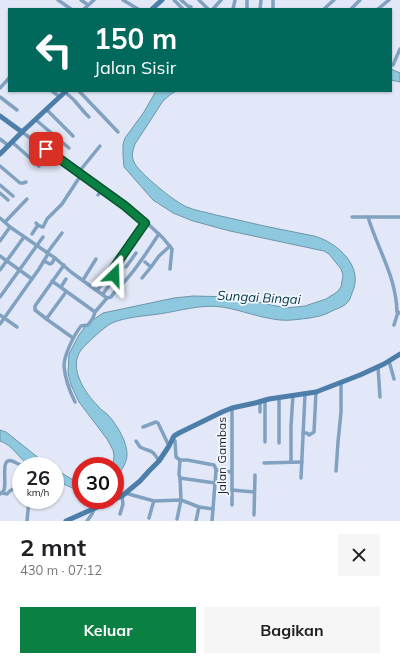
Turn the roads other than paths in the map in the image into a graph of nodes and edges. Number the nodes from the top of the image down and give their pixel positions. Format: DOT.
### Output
graph roads {
  1 [pos="58,0"];
  2 [pos="81,0"];
  3 [pos="94,0"];
  4 [pos="123,0"];
  5 [pos="162,0"];
  6 [pos="174,0"];
  7 [pos="181,0"];
  8 [pos="199,0"];
  9 [pos="221,0"];
  10 [pos="334,0"];
  11 [pos="360,0"];
  12 [pos="389,0"];
  13 [pos="88,5"];
  14 [pos="70,8"];
  15 [pos="85,8"];
  16 [pos="136,8"];
  17 [pos="154,8"];
  18 [pos="182,8"];
  19 [pos="191,8"];
  20 [pos="207,8"];
  21 [pos="214,8"];
  22 [pos="325,8"];
  23 [pos="352,8"];
  24 [pos="379,8"];
  25 [pos="400,49"];
  26 [pos="392,66"];
  27 [pos="8,79"];
  28 [pos="0,88"];
  29 [pos="53,92"];
  30 [pos="66,92"];
  31 [pos="80,92"];
  32 [pos="0,96"];
  33 [pos="60,97"];
  34 [pos="17,110"];
  35 [pos="47,110"];
  36 [pos="0,116"];
  37 [pos="89,117"];
  38 [pos="36,120"];
  39 [pos="22,132"];
  40 [pos="118,132"];
  41 [pos="73,136"];
  42 [pos="0,139"];
  43 [pos="10,144"];
  44 [pos="100,146"];
  45 [pos="69,148"];
  46 [pos="1,152"];
  47 [pos="77,165"];
  48 [pos="0,166"];
  49 [pos="40,166"];
  50 [pos="73,169"];
  51 [pos="80,174"];
  52 [pos="26,182"];
  53 [pos="0,185"];
  54 [pos="102,190"];
  55 [pos="0,193"];
  56 [pos="98,195"];
  57 [pos="13,196"];
  58 [pos="27,199"];
  59 [pos="8,200"];
  60 [pos="352,217"];
  61 [pos="368,217"];
  62 [pos="400,217"];
  63 [pos="0,218"];
  64 [pos="5,222"];
  65 [pos="145,223"];
  66 [pos="10,227"];
  67 [pos="62,233"];
  68 [pos="32,234"];
  69 [pos="159,234"];
  70 [pos="24,237"];
  71 [pos="43,237"];
  72 [pos="0,241"];
  73 [pos="36,245"];
  74 [pos="170,246"];
  75 [pos="47,253"];
  76 [pos="136,253"];
  77 [pos="0,256"];
  78 [pos="55,258"];
  79 [pos="96,259"];
  80 [pos="132,260"];
  81 [pos="7,261"];
  82 [pos="44,261"];
  83 [pos="145,262"];
  84 [pos="138,264"];
  85 [pos="64,265"];
  86 [pos="151,267"];
  87 [pos="126,268"];
  88 [pos="170,269"];
  89 [pos="0,270"];
  90 [pos="19,270"];
  91 [pos="111,274"];
  92 [pos="142,278"];
  93 [pos="32,279"];
  94 [pos="66,279"];
  95 [pos="83,280"];
  96 [pos="52,281"];
  97 [pos="61,287"];
  98 [pos="97,290"];
  99 [pos="66,292"];
  100 [pos="103,294"];
  101 [pos="0,297"];
  102 [pos="107,298"];
  103 [pos="95,312"];
  104 [pos="399,312"];
  105 [pos="0,314"];
  106 [pos="5,318"];
  107 [pos="46,318"];
  108 [pos="0,324"];
  109 [pos="394,325"];
  110 [pos="17,327"];
  111 [pos="73,338"];
  112 [pos="400,354"];
  113 [pos="389,361"];
  114 [pos="378,367"];
  115 [pos="394,379"];
  116 [pos="341,383"];
  117 [pos="316,392"];
  118 [pos="304,394"];
  119 [pos="293,395"];
  120 [pos="380,397"];
  121 [pos="279,398"];
  122 [pos="262,401"];
  123 [pos="75,402"];
  124 [pos="232,408"];
  125 [pos="260,412"];
  126 [pos="143,427"];
  127 [pos="303,432"];
  128 [pos="172,438"];
  129 [pos="136,441"];
  130 [pos="265,442"];
  131 [pos="279,443"];
  132 [pos="169,446"];
  133 [pos="180,460"];
  134 [pos="12,461"];
  135 [pos="159,461"];
  136 [pos="291,462"];
  137 [pos="302,462"];
  138 [pos="264,463"];
  139 [pos="216,470"];
  140 [pos="336,470"];
  141 [pos="232,472"];
  142 [pos="255,475"];
  143 [pos="180,478"];
  144 [pos="301,478"];
  145 [pos="214,483"];
  146 [pos="12,489"];
  147 [pos="232,490"];
  148 [pos="254,492"];
  149 [pos="1,494"];
  150 [pos="124,495"];
  151 [pos="181,500"];
  152 [pos="154,501"];
  153 [pos="232,505"];
  154 [pos="199,506"];
  155 [pos="213,508"];
  156 [pos="28,509"];
  157 [pos="94,509"];
  158 [pos="122,509"];
  159 [pos="120,514"];
  160 [pos="254,515"];
  161 [pos="149,518"];
  162 [pos="177,519"];
  163 [pos="74,520"];
  164 [pos="27,521"];
  165 [pos="66,521"];
  166 [pos="87,521"];
  167 [pos="196,521"];
  168 [pos="212,521"];
  1 -- 14 [label="street"];
  2 -- 13 [label="street"];
  3 -- 13 [label="street"];
  4 -- 16 [label="street"];
  5 -- 17 [label="street"];
  6 -- 18 [label="street"];
  7 -- 19 [label="street"];
  8 -- 20 [label="street"];
  9 -- 21 [label="street"];
  10 -- 22 [label="street"];
  11 -- 23 [label="street"];
  12 -- 24 [label="street"];
  13 -- 15 [label="street"];
  25 -- 26 [label="street"];
  27 -- 28 [label="street"];
  29 -- 33 [label="street"];
  30 -- 33 [label="street"];
  30 -- 37 [label="street"];
  31 -- 40 [label="street"];
  32 -- 34 [label="street"];
  33 -- 35 [label="street"];
  35 -- 38 [label="street"];
  35 -- 41 [label="street"];
  36 -- 39 [label="street"];
  38 -- 39 [label="street"];
  38 -- 45 [label="street"];
  39 -- 43 [label="street"];
  39 -- 50 [label="street"];
  42 -- 43 [label="street"];
  43 -- 46 [label="street"];
  43 -- 49 [label="street"];
  44 -- 51 [label="street"];
  47 -- 50 [label="street"];
  48 -- 52 [label="street"];
  50 -- 51 [label="street"];
  51 -- 54 [label="street"];
  51 -- 68 [label="street"];
  53 -- 57 [label="street"];
  54 -- 56 [label="street"];
  54 -- 65 [label="street"];
  55 -- 59 [label="street"];
  58 -- 64 [label="street"];
  60 -- 61 [label="street"];
  61 -- 62 [label="street"];
  61 -- 104 [label="street"];
  63 -- 64 [label="street"];
  64 -- 66 [label="street"];
  65 -- 69 [label="street"];
  65 -- 91 [label="street"];
  66 -- 70 [label="street"];
  66 -- 72 [label="street"];
  67 -- 75 [label="street"];
  69 -- 74 [label="street"];
  69 -- 84 [label="street"];
  70 -- 73 [label="street"];
  70 -- 81 [label="street"];
  71 -- 73 [label="street"];
  73 -- 75 [label="street"];
  73 -- 90 [label="street"];
  74 -- 86 [label="street"];
  74 -- 88 [label="street"];
  75 -- 78 [label="street"];
  75 -- 82 [label="street"];
  76 -- 80 [label="street"];
  77 -- 81 [label="street"];
  78 -- 82 [label="street"];
  78 -- 85 [label="street"];
  79 -- 95 [label="street"];
  80 -- 84 [label="street"];
  80 -- 87 [label="street"];
  81 -- 89 [label="street"];
  81 -- 90 [label="street"];
  82 -- 93 [label="street"];
  83 -- 86 [label="street"];
  84 -- 102 [label="street"];
  85 -- 95 [label="street"];
  85 -- 96 [label="street"];
  86 -- 92 [label="street"];
  90 -- 93 [label="street"];
  90 -- 101 [label="street"];
  91 -- 98 [label="street"];
  91 -- 100 [label="street"];
  93 -- 106 [label="street"];
  94 -- 97 [label="street"];
  95 -- 98 [label="street"];
  96 -- 97 [label="street"];
  96 -- 107 [label="street"];
  97 -- 99 [label="street"];
  98 -- 100 [label="street"];
  99 -- 103 [label="street"];
  99 -- 107 [label="street"];
  100 -- 102 [label="street"];
  102 -- 103 [label="street"];
  103 -- 111 [label="street"];
  104 -- 109 [label="street"];
  105 -- 106 [label="street"];
  106 -- 108 [label="street"];
  106 -- 110 [label="street"];
  107 -- 111 [label="street"];
  111 -- 123 [label="street"];
  112 -- 113 [label="street"];
  113 -- 114 [label="street"];
  113 -- 115 [label="street"];
  114 -- 116 [label="street"];
  114 -- 120 [label="street"];
  116 -- 117 [label="street"];
  116 -- 140 [label="street"];
  117 -- 118 [label="street"];
  117 -- 127 [label="street"];
  118 -- 119 [label="street"];
  118 -- 127 [label="street"];
  119 -- 121 [label="street"];
  119 -- 136 [label="street"];
  121 -- 122 [label="street"];
  121 -- 131 [label="street"];
  122 -- 124 [label="street"];
  122 -- 125 [label="street"];
  122 -- 130 [label="street"];
  124 -- 128 [label="street"];
  124 -- 141 [label="street, Jalan Gambas"];
  126 -- 132 [label="street"];
  127 -- 137 [label="street"];
  128 -- 132 [label="street"];
  128 -- 133 [label="street"];
  129 -- 135 [label="street"];
  132 -- 135 [label="street"];
  133 -- 139 [label="street"];
  133 -- 143 [label="street"];
  134 -- 149 [label="street"];
  135 -- 150 [label="street"];
  136 -- 137 [label="street"];
  136 -- 138 [label="street"];
  137 -- 144 [label="street"];
  139 -- 141 [label="street"];
  139 -- 145 [label="street"];
  141 -- 147 [label="street, Jalan Gambas"];
  142 -- 148 [label="street"];
  143 -- 145 [label="street"];
  143 -- 151 [label="street"];
  145 -- 155 [label="street"];
  146 -- 149 [label="street"];
  147 -- 148 [label="street"];
  147 -- 153 [label="street, Jalan Gambas"];
  148 -- 160 [label="street"];
  150 -- 152 [label="street"];
  151 -- 152 [label="street"];
  151 -- 154 [label="street"];
  151 -- 162 [label="street"];
  152 -- 161 [label="street"];
  154 -- 155 [label="street"];
  154 -- 167 [label="street"];
  155 -- 168 [label="street"];
  156 -- 164 [label="street"];
  157 -- 163 [label="street"];
  157 -- 166 [label="street"];
  158 -- 159 [label="street"];
  163 -- 165 [label="street"];
}
